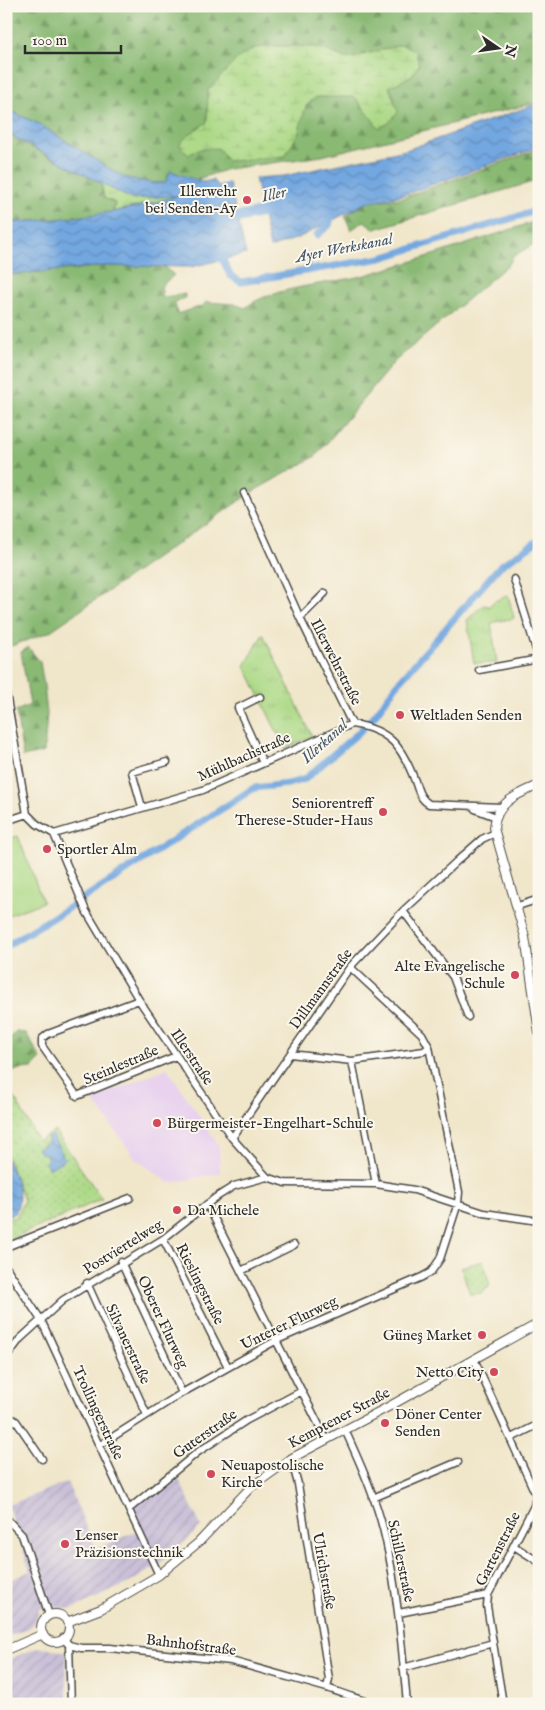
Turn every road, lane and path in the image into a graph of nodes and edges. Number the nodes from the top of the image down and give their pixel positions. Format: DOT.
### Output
graph roads {
  1 [pos="244,493"];
  2 [pos="514,579"];
  3 [pos="325,593"];
  4 [pos="300,618"];
  5 [pos="539,659"];
  6 [pos="479,670"];
  7 [pos="6,693"];
  8 [pos="260,697"];
  9 [pos="354,724"];
  10 [pos="167,762"];
  11 [pos="262,763"];
  12 [pos="539,785"];
  13 [pos="142,807"];
  14 [pos="469,807"];
  15 [pos="501,807"];
  16 [pos="27,814"];
  17 [pos="496,817"];
  18 [pos="6,821"];
  19 [pos="495,833"];
  20 [pos="54,834"];
  21 [pos="539,899"];
  22 [pos="518,906"];
  23 [pos="403,911"];
  24 [pos="350,967"];
  25 [pos="139,1000"];
  26 [pos="468,1017"];
  27 [pos="539,1032"];
  28 [pos="430,1047"];
  29 [pos="290,1054"];
  30 [pos="176,1056"];
  31 [pos="352,1061"];
  32 [pos="232,1138"];
  33 [pos="267,1177"];
  34 [pos="376,1184"];
  35 [pos="130,1198"];
  36 [pos="458,1203"];
  37 [pos="207,1204"];
  38 [pos="539,1221"];
  39 [pos="163,1238"];
  40 [pos="294,1245"];
  41 [pos="6,1247"];
  42 [pos="121,1262"];
  43 [pos="6,1267"];
  44 [pos="241,1271"];
  45 [pos="87,1283"];
  46 [pos="41,1320"];
  47 [pos="539,1323"];
  48 [pos="277,1340"];
  49 [pos="6,1358"];
  50 [pos="474,1359"];
  51 [pos="228,1367"];
  52 [pos="302,1390"];
  53 [pos="182,1393"];
  54 [pos="6,1415"];
  55 [pos="147,1415"];
  56 [pos="539,1424"];
  57 [pos="345,1430"];
  58 [pos="510,1438"];
  59 [pos="326,1439"];
  60 [pos="100,1445"];
  61 [pos="291,1458"];
  62 [pos="42,1459"];
  63 [pos="458,1462"];
  64 [pos="373,1498"];
  65 [pos="129,1509"];
  66 [pos="6,1518"];
  67 [pos="514,1546"];
  68 [pos="539,1562"];
  69 [pos="159,1575"];
  70 [pos="488,1595"];
  71 [pos="399,1613"];
  72 [pos="49,1615"];
  73 [pos="67,1622"];
  74 [pos="43,1634"];
  75 [pos="66,1642"];
  76 [pos="493,1643"];
  77 [pos="6,1650"];
  78 [pos="404,1668"];
  79 [pos="327,1688"];
  80 [pos="370,1703"];
  81 [pos="71,1704"];
  82 [pos="407,1704"];
  83 [pos="503,1704"];
  1 -- 4 [label="street, Illerwehrstraße"];
  2 -- 5 [label="street"];
  3 -- 4 [label="street"];
  4 -- 9 [label="street, Illerwehrstraße"];
  5 -- 6 [label="street"];
  7 -- 16 [label="street"];
  8 -- 11 [label="street"];
  9 -- 11 [label="street, Mühlbachstraße"];
  9 -- 14 [label="street, Illerwehrstraße"];
  10 -- 13 [label="street"];
  11 -- 13 [label="street, Mühlbachstraße"];
  12 -- 15 [label="main road"];
  13 -- 20 [label="street, Mühlbachstraße"];
  14 -- 15 [label="street, Illerwehrstraße"];
  14 -- 17 [label="street, Illerwehrstraße"];
  15 -- 17 [label="main road"];
  16 -- 18 [label="street"];
  16 -- 20 [label="street"];
  17 -- 19 [label="main road"];
  19 -- 22 [label="main road"];
  19 -- 23 [label="street, Dillmannstraße"];
  20 -- 25 [label="street, Illerstraße"];
  21 -- 22 [label="street"];
  22 -- 27 [label="main road"];
  23 -- 24 [label="street, Dillmannstraße"];
  23 -- 26 [label="street"];
  24 -- 28 [label="street"];
  24 -- 29 [label="street, Dillmannstraße"];
  25 -- 30 [label="street, Illerstraße"];
  25 -- 30 [label="street, Steinlestraße"];
  28 -- 31 [label="street"];
  28 -- 36 [label="street"];
  29 -- 31 [label="street"];
  29 -- 32 [label="street, Dillmannstraße"];
  30 -- 32 [label="street, Illerstraße"];
  31 -- 34 [label="street"];
  32 -- 33 [label="street, Illerstraße"];
  33 -- 34 [label="street"];
  33 -- 37 [label="street, Postviertelweg"];
  34 -- 36 [label="street"];
  35 -- 41 [label="street"];
  36 -- 38 [label="street"];
  36 -- 48 [label="street, Unterer Flurweg"];
  37 -- 39 [label="street, Postviertelweg"];
  37 -- 44 [label="street"];
  39 -- 42 [label="street, Postviertelweg"];
  39 -- 51 [label="street, Rieslingstraße"];
  40 -- 44 [label="street"];
  42 -- 45 [label="street, Postviertelweg"];
  42 -- 53 [label="street, Oberer Flurweg"];
  43 -- 46 [label="street, Trollingerstraße"];
  44 -- 48 [label="street"];
  45 -- 46 [label="street, Postviertelweg"];
  45 -- 55 [label="street, Silvanerstraße"];
  46 -- 49 [label="street, Postviertelweg"];
  46 -- 60 [label="street, Trollingerstraße"];
  47 -- 50 [label="main road, Kemptener Straße"];
  48 -- 51 [label="street, Unterer Flurweg"];
  48 -- 52 [label="street"];
  50 -- 57 [label="main road, Kemptener Straße"];
  50 -- 58 [label="street, Gartenstraße"];
  51 -- 53 [label="street, Unterer Flurweg"];
  52 -- 59 [label="street"];
  52 -- 65 [label="street, Guterstraße"];
  53 -- 55 [label="street, Unterer Flurweg"];
  54 -- 62 [label="street"];
  55 -- 60 [label="street, Unterer Flurweg"];
  56 -- 58 [label="street"];
  57 -- 59 [label="main road, Kemptener Straße"];
  57 -- 64 [label="street, Schillerstraße"];
  58 -- 67 [label="street, Gartenstraße"];
  59 -- 61 [label="main road, Kemptener Straße"];
  60 -- 65 [label="street, Trollingerstraße"];
  61 -- 69 [label="main road, Kemptener Straße"];
  61 -- 79 [label="street, Ulrichstraße"];
  63 -- 64 [label="street"];
  64 -- 71 [label="street, Schillerstraße"];
  65 -- 69 [label="street, Trollingerstraße"];
  66 -- 72 [label="street"];
  67 -- 68 [label="street"];
  67 -- 70 [label="street, Gartenstraße"];
  69 -- 73 [label="main road, Kemptener Straße"];
  70 -- 71 [label="street"];
  70 -- 76 [label="street, Gartenstraße"];
  71 -- 78 [label="street, Schillerstraße"];
  72 -- 73 [label="main road"];
  72 -- 74 [label="main road"];
  73 -- 75 [label="main road"];
  74 -- 75 [label="main road"];
  74 -- 77 [label="main road"];
  75 -- 79 [label="street, Bahnhofstraße"];
  75 -- 81 [label="street"];
  76 -- 78 [label="street"];
  76 -- 83 [label="street, Gartenstraße"];
  78 -- 82 [label="street, Schillerstraße"];
  79 -- 80 [label="street, Bahnhofstraße"];
}
